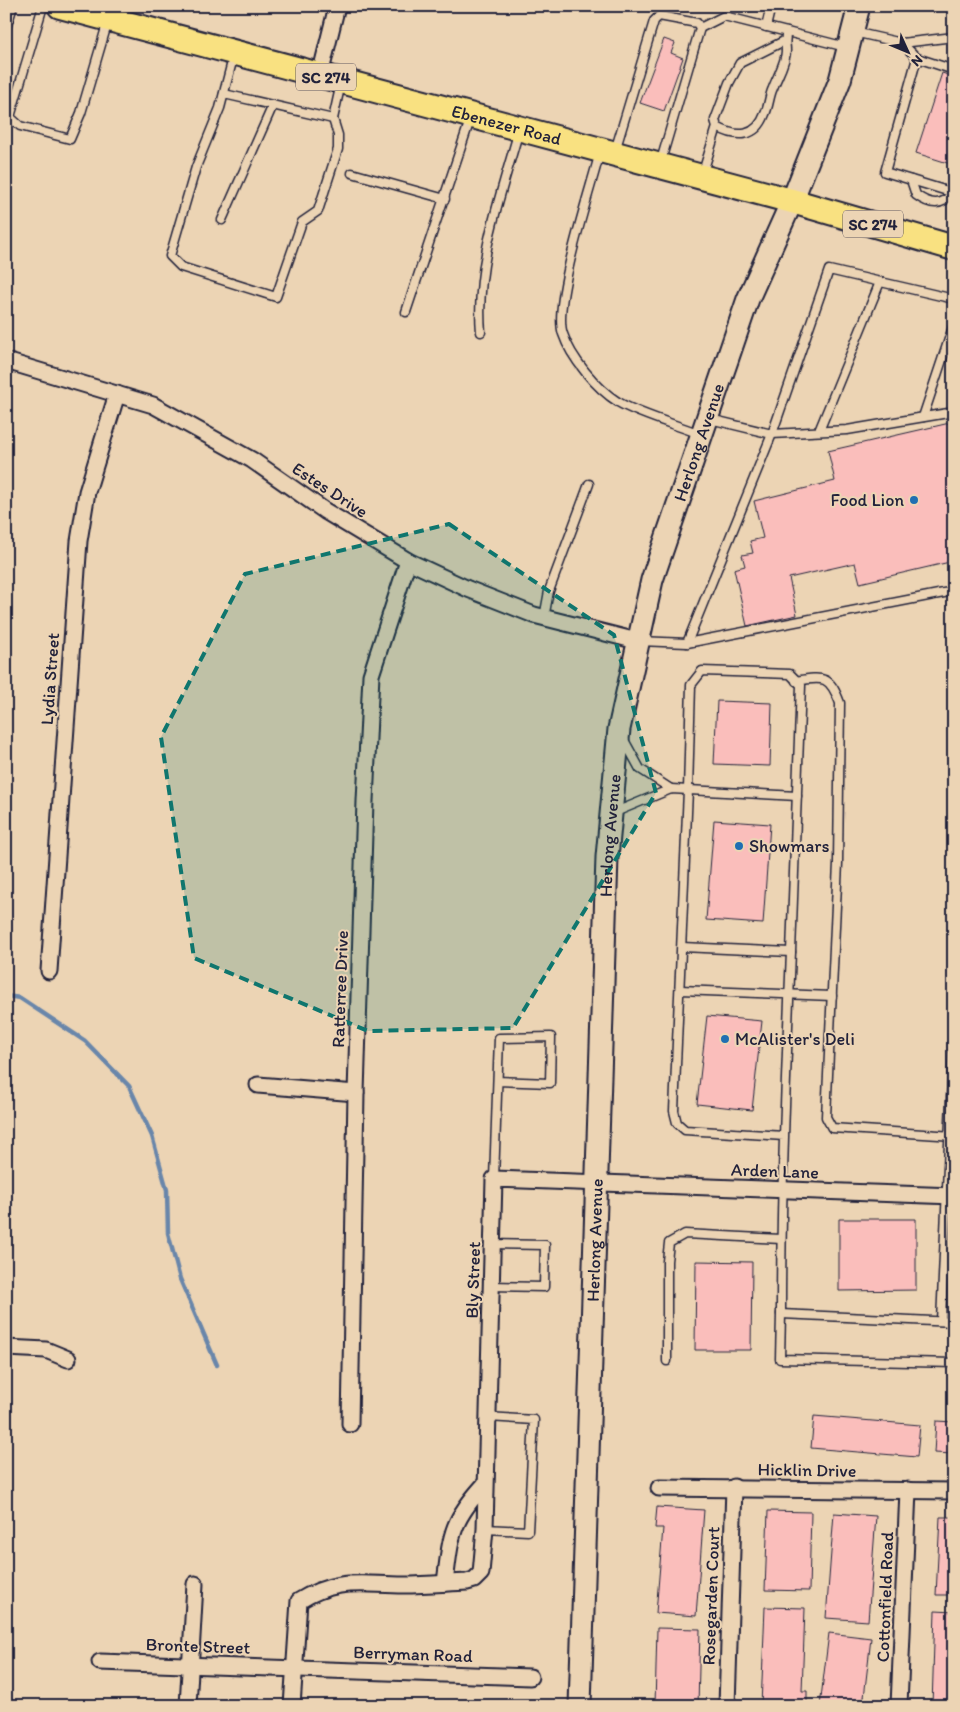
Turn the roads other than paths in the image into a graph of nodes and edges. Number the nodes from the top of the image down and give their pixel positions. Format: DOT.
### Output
graph roads {
  1 [pos="13,6"];
  2 [pos="43,6"];
  3 [pos="337,6"];
  4 [pos="726,6"];
  5 [pos="771,6"];
  6 [pos="859,6"];
  7 [pos="68,7"];
  8 [pos="724,16"];
  9 [pos="108,19"];
  10 [pos="766,27"];
  11 [pos="6,28"];
  12 [pos="700,28"];
  13 [pos="787,32"];
  14 [pos="954,38"];
  15 [pos="851,40"];
  16 [pos="784,41"];
  17 [pos="902,43"];
  18 [pos="234,53"];
  19 [pos="917,58"];
  20 [pos="954,70"];
  21 [pos="331,78"];
  22 [pos="224,94"];
  23 [pos="273,105"];
  24 [pos="471,116"];
  25 [pos="333,118"];
  26 [pos="717,127"];
  27 [pos="520,128"];
  28 [pos="608,152"];
  29 [pos="660,166"];
  30 [pos="352,173"];
  31 [pos="702,177"];
  32 [pos="911,180"];
  33 [pos="954,193"];
  34 [pos="445,199"];
  35 [pos="792,200"];
  36 [pos="222,220"];
  37 [pos="954,248"];
  38 [pos="880,282"];
  39 [pos="954,299"];
  40 [pos="406,312"];
  41 [pos="954,324"];
  42 [pos="481,332"];
  43 [pos="6,361"];
  44 [pos="117,394"];
  45 [pos="954,412"];
  46 [pos="923,417"];
  47 [pos="705,426"];
  48 [pos="819,431"];
  49 [pos="772,434"];
  50 [pos="589,484"];
  51 [pos="408,561"];
  52 [pos="954,591"];
  53 [pos="544,618"];
  54 [pos="637,641"];
  55 [pos="687,643"];
  56 [pos="796,680"];
  57 [pos="619,729"];
  58 [pos="671,789"];
  59 [pos="688,790"];
  60 [pos="797,796"];
  61 [pos="612,814"];
  62 [pos="682,947"];
  63 [pos="791,952"];
  64 [pos="49,971"];
  65 [pos="680,990"];
  66 [pos="790,995"];
  67 [pos="832,996"];
  68 [pos="954,1033"];
  69 [pos="498,1081"];
  70 [pos="258,1086"];
  71 [pos="356,1093"];
  72 [pos="784,1136"];
  73 [pos="952,1136"];
  74 [pos="494,1179"];
  75 [pos="595,1183"];
  76 [pos="782,1190"];
  77 [pos="951,1196"];
  78 [pos="781,1239"];
  79 [pos="492,1244"];
  80 [pos="491,1286"];
  81 [pos="781,1314"];
  82 [pos="941,1321"];
  83 [pos="954,1322"];
  84 [pos="6,1348"];
  85 [pos="68,1359"];
  86 [pos="667,1361"];
  87 [pos="954,1363"];
  88 [pos="488,1417"];
  89 [pos="350,1424"];
  90 [pos="485,1484"];
  91 [pos="660,1488"];
  92 [pos="734,1488"];
  93 [pos="908,1490"];
  94 [pos="954,1491"];
  95 [pos="485,1529"];
  96 [pos="445,1583"];
  97 [pos="195,1584"];
  98 [pos="100,1662"];
  99 [pos="190,1665"];
  100 [pos="295,1669"];
  101 [pos="530,1677"];
  102 [pos="188,1706"];
  103 [pos="292,1706"];
  104 [pos="580,1706"];
  105 [pos="726,1706"];
  106 [pos="899,1706"];
  1 -- 11 [label="lane"];
  2 -- 9 [label="lane"];
  3 -- 21 [label="street"];
  4 -- 8 [label="lane"];
  5 -- 10 [label="lane"];
  6 -- 15 [label="street, Herlong Avenue"];
  7 -- 9 [label="main road, Ebenezer Road / SC 274"];
  8 -- 10 [label="lane"];
  8 -- 12 [label="lane"];
  9 -- 18 [label="main road, Ebenezer Road / SC 274"];
  10 -- 13 [label="lane"];
  12 -- 28 [label="lane"];
  12 -- 29 [label="lane"];
  13 -- 15 [label="lane"];
  13 -- 16 [label="lane"];
  14 -- 17 [label="lane"];
  15 -- 17 [label="lane"];
  15 -- 35 [label="street, Herlong Avenue"];
  16 -- 26 [label="lane"];
  16 -- 26 [label="lane"];
  17 -- 19 [label="lane"];
  18 -- 21 [label="main road, Ebenezer Road / SC 274"];
  18 -- 22 [label="lane"];
  19 -- 20 [label="lane"];
  19 -- 32 [label="lane"];
  21 -- 24 [label="main road, Ebenezer Road / SC 274"];
  21 -- 25 [label="lane"];
  22 -- 23 [label="lane"];
  22 -- 25 [label="lane"];
  23 -- 25 [label="lane"];
  23 -- 36 [label="lane"];
  24 -- 27 [label="main road, Ebenezer Road / SC 274"];
  24 -- 34 [label="lane"];
  26 -- 31 [label="lane"];
  27 -- 28 [label="main road, Ebenezer Road / SC 274"];
  27 -- 42 [label="lane"];
  28 -- 29 [label="main road, Ebenezer Road / SC 274"];
  28 -- 47 [label="lane"];
  29 -- 31 [label="main road, Ebenezer Road / SC 274"];
  30 -- 34 [label="lane"];
  31 -- 35 [label="main road, Ebenezer Road / SC 274"];
  32 -- 33 [label="lane"];
  32 -- 33 [label="lane"];
  34 -- 40 [label="lane"];
  35 -- 37 [label="main road, Ebenezer Road / SC 274"];
  35 -- 47 [label="street, Herlong Avenue"];
  38 -- 39 [label="lane"];
  38 -- 48 [label="lane"];
  38 -- 49 [label="lane"];
  41 -- 46 [label="lane"];
  43 -- 44 [label="street, Estes Drive"];
  44 -- 51 [label="street, Estes Drive"];
  44 -- 64 [label="street, Lydia Street"];
  45 -- 46 [label="lane"];
  46 -- 48 [label="lane"];
  47 -- 49 [label="lane"];
  47 -- 54 [label="street, Herlong Avenue"];
  48 -- 49 [label="lane"];
  49 -- 55 [label="lane"];
  50 -- 53 [label="lane"];
  51 -- 53 [label="street, Estes Drive"];
  51 -- 71 [label="street, Ratterree Drive"];
  52 -- 55 [label="lane"];
  53 -- 54 [label="street, Estes Drive"];
  54 -- 55 [label="lane"];
  54 -- 57 [label="street, Herlong Avenue"];
  56 -- 59 [label="lane"];
  56 -- 60 [label="lane"];
  56 -- 67 [label="lane"];
  57 -- 58 [label="lane"];
  57 -- 61 [label="street, Herlong Avenue"];
  58 -- 59 [label="lane"];
  58 -- 61 [label="lane"];
  59 -- 60 [label="lane"];
  59 -- 62 [label="lane"];
  60 -- 63 [label="lane"];
  61 -- 75 [label="street, Herlong Avenue"];
  62 -- 63 [label="lane"];
  62 -- 65 [label="lane"];
  63 -- 66 [label="lane"];
  65 -- 66 [label="lane"];
  65 -- 72 [label="lane"];
  66 -- 67 [label="lane"];
  66 -- 72 [label="lane"];
  67 -- 73 [label="lane"];
  68 -- 73 [label="lane"];
  69 -- 69 [label="lane"];
  69 -- 74 [label="lane"];
  70 -- 71 [label="street"];
  71 -- 89 [label="street, Ratterree Drive"];
  72 -- 76 [label="lane"];
  73 -- 77 [label="lane"];
  74 -- 75 [label="street"];
  74 -- 79 [label="street, Bly Street"];
  75 -- 76 [label="street, Arden Lane"];
  75 -- 104 [label="street, Herlong Avenue"];
  76 -- 77 [label="street, Arden Lane"];
  76 -- 78 [label="lane"];
  77 -- 82 [label="lane"];
  78 -- 81 [label="lane"];
  78 -- 86 [label="lane"];
  79 -- 80 [label="street, Bly Street"];
  79 -- 80 [label="lane"];
  80 -- 88 [label="street, Bly Street"];
  81 -- 82 [label="lane"];
  81 -- 87 [label="lane"];
  82 -- 83 [label="lane"];
  84 -- 85 [label="street"];
  88 -- 90 [label="street, Bly Street"];
  88 -- 95 [label="lane"];
  90 -- 95 [label="street, Bly Street"];
  90 -- 96 [label="street"];
  91 -- 92 [label="street, Hicklin Drive"];
  92 -- 93 [label="street, Hicklin Drive"];
  92 -- 105 [label="street, Rosegarden Court"];
  93 -- 94 [label="street, Hicklin Drive"];
  93 -- 106 [label="street, Cottonfield Road"];
  95 -- 96 [label="street, Bly Street"];
  96 -- 100 [label="street, Bly Street"];
  97 -- 99 [label="street"];
  98 -- 99 [label="street, Bronte Street"];
  99 -- 100 [label="street, Bronte Street"];
  99 -- 102 [label="street"];
  100 -- 101 [label="street, Berryman Road"];
  100 -- 103 [label="street, Bly Street"];
}
